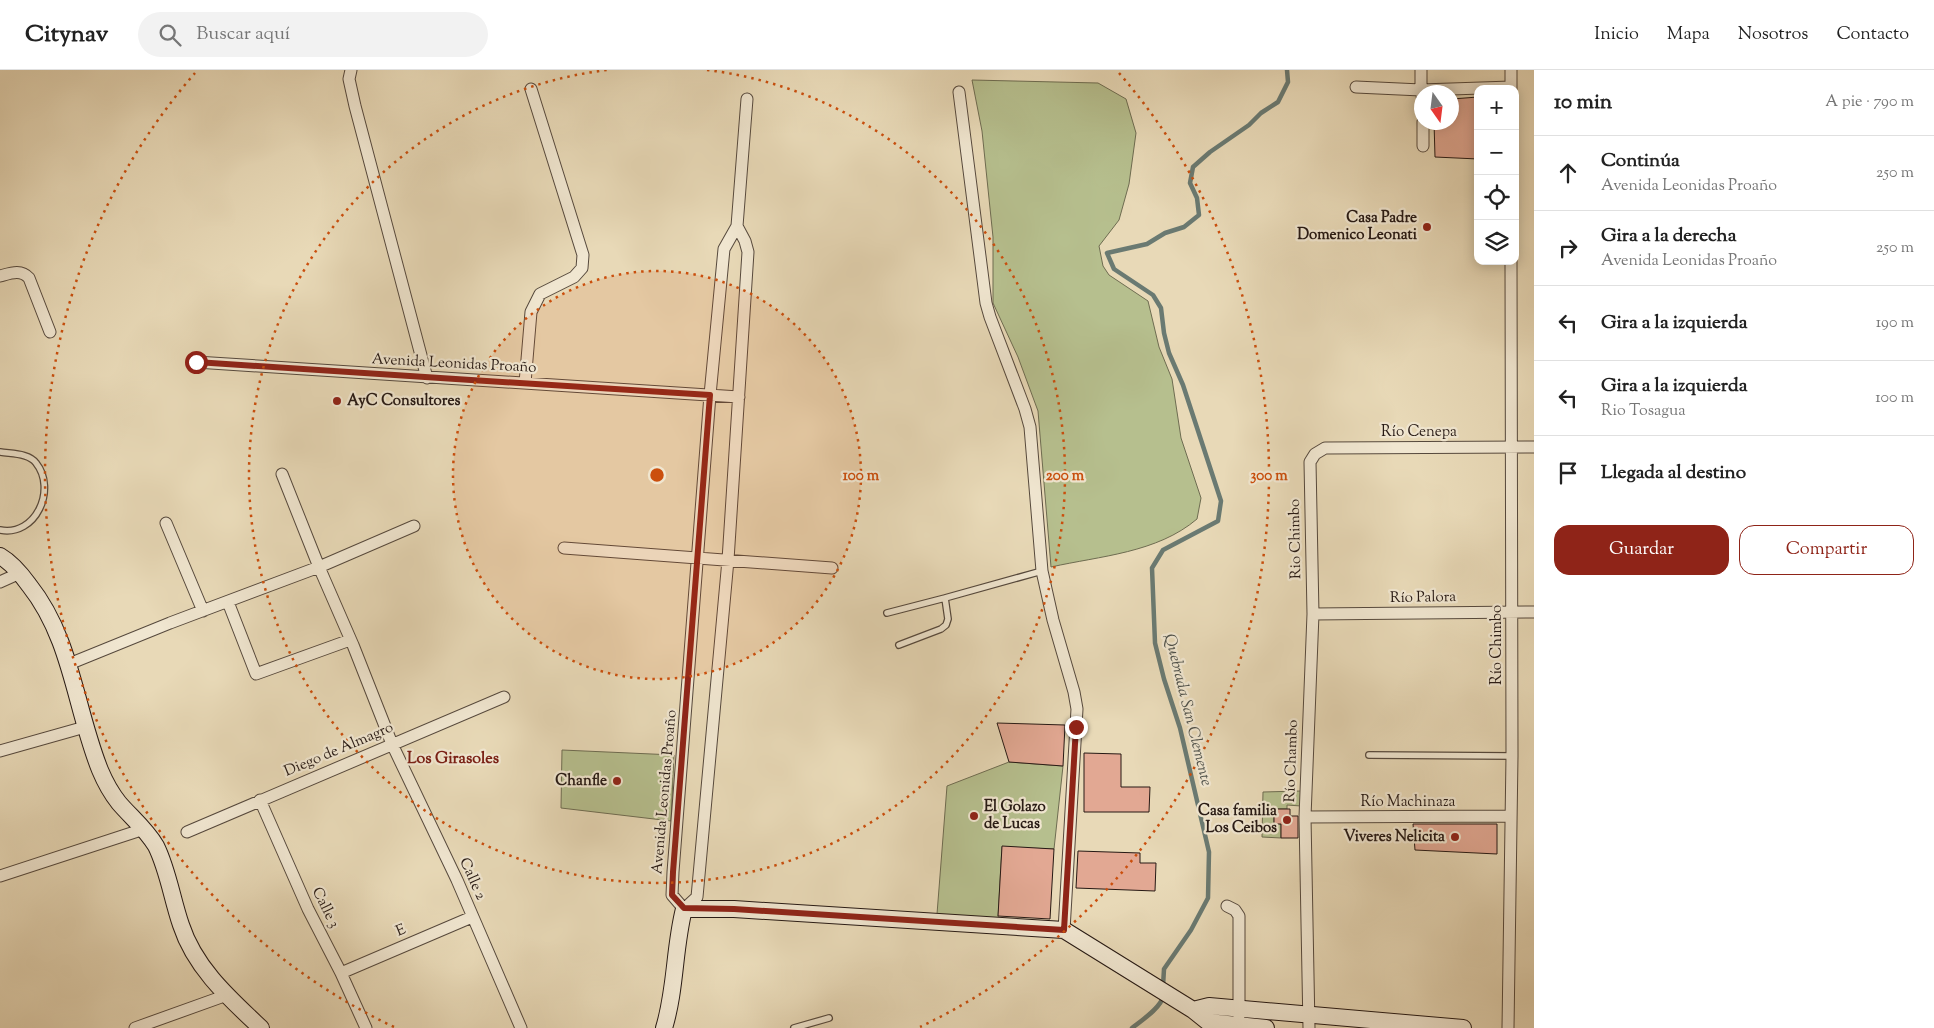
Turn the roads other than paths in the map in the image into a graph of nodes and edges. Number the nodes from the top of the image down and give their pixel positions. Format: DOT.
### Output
graph roads {
  1 [pos="341,70"];
  2 [pos="1421,70"];
  3 [pos="1512,70"];
  4 [pos="350,75"];
  5 [pos="1421,85"];
  6 [pos="1512,85"];
  7 [pos="1356,87"];
  8 [pos="531,89"];
  9 [pos="1474,90"];
  10 [pos="1459,91"];
  11 [pos="959,92"];
  12 [pos="1414,92"];
  13 [pos="747,99"];
  14 [pos="1423,130"];
  15 [pos="1424,146"];
  16 [pos="737,226"];
  17 [pos="1511,265"];
  18 [pos="0,276"];
  19 [pos="50,332"];
  20 [pos="196,362"];
  21 [pos="427,378"];
  22 [pos="525,383"];
  23 [pos="710,395"];
  24 [pos="739,397"];
  25 [pos="1511,447"];
  26 [pos="1534,447"];
  27 [pos="0,452"];
  28 [pos="1310,462"];
  29 [pos="282,474"];
  30 [pos="166,522"];
  31 [pos="414,526"];
  32 [pos="0,530"];
  33 [pos="564,548"];
  34 [pos="0,556"];
  35 [pos="699,558"];
  36 [pos="728,560"];
  37 [pos="319,567"];
  38 [pos="832,568"];
  39 [pos="1042,570"];
  40 [pos="20,573"];
  41 [pos="0,582"];
  42 [pos="945,598"];
  43 [pos="228,602"];
  44 [pos="203,611"];
  45 [pos="1512,612"];
  46 [pos="1534,612"];
  47 [pos="887,613"];
  48 [pos="1312,614"];
  49 [pos="350,640"];
  50 [pos="899,645"];
  51 [pos="70,664"];
  52 [pos="504,697"];
  53 [pos="85,727"];
  54 [pos="392,744"];
  55 [pos="0,751"];
  56 [pos="1369,755"];
  57 [pos="1512,756"];
  58 [pos="260,800"];
  59 [pos="1511,816"];
  60 [pos="1305,817"];
  61 [pos="144,829"];
  62 [pos="187,832"];
  63 [pos="0,876"];
  64 [pos="1227,906"];
  65 [pos="684,908"];
  66 [pos="472,917"];
  67 [pos="1064,930"];
  68 [pos="341,973"];
  69 [pos="227,995"];
  70 [pos="1239,1008"];
  71 [pos="1201,1015"];
  72 [pos="829,1018"];
  73 [pos="1309,1021"];
  74 [pos="250,1022"];
  75 [pos="1238,1025"];
  76 [pos="1403,1025"];
  77 [pos="135,1028"];
  78 [pos="261,1028"];
  79 [pos="366,1028"];
  80 [pos="521,1028"];
  81 [pos="664,1028"];
  82 [pos="794,1028"];
  83 [pos="1266,1028"];
  84 [pos="1463,1028"];
  85 [pos="1508,1028"];
  1 -- 4 [label="street"];
  2 -- 5 [label="street"];
  3 -- 6 [label="street"];
  4 -- 21 [label="street"];
  7 -- 12 [label="street"];
  8 -- 22 [label="street"];
  9 -- 10 [label="street"];
  11 -- 39 [label="street"];
  13 -- 16 [label="street"];
  14 -- 15 [label="street"];
  16 -- 23 [label="street"];
  16 -- 24 [label="street"];
  17 -- 25 [label="street, Río Chimbo"];
  18 -- 19 [label="street"];
  20 -- 21 [label="street, Avenida Leonidas Proaño"];
  21 -- 22 [label="street, Avenida Leonidas Proaño"];
  22 -- 23 [label="street, Avenida Leonidas Proaño"];
  23 -- 24 [label="street, Avenida Leonidas Proaño"];
  23 -- 35 [label="street, Avenida Leonidas Proaño"];
  24 -- 36 [label="street"];
  25 -- 26 [label="street, Río Cenepa"];
  25 -- 28 [label="street, Río Cenepa"];
  25 -- 45 [label="street, Río Chimbo"];
  27 -- 32 [label="lane"];
  28 -- 48 [label="street, Rio Chimbo"];
  29 -- 37 [label="street, Calle 2"];
  30 -- 44 [label="street"];
  31 -- 37 [label="street"];
  33 -- 35 [label="street"];
  34 -- 40 [label="main road"];
  35 -- 36 [label="street"];
  35 -- 65 [label="street, Avenida Leonidas Proaño"];
  36 -- 38 [label="street"];
  36 -- 65 [label="street"];
  37 -- 43 [label="street"];
  37 -- 49 [label="street, Calle 2"];
  39 -- 42 [label="lane"];
  39 -- 67 [label="street"];
  40 -- 41 [label="street"];
  40 -- 51 [label="main road"];
  42 -- 47 [label="lane"];
  42 -- 50 [label="lane"];
  43 -- 44 [label="street"];
  43 -- 49 [label="street"];
  44 -- 51 [label="street"];
  45 -- 46 [label="street, Río Palora"];
  45 -- 48 [label="street, Río Palora"];
  45 -- 57 [label="street, Río Chimbo"];
  48 -- 60 [label="street, Río Chambo"];
  49 -- 54 [label="street, Calle 2"];
  51 -- 53 [label="main road"];
  52 -- 54 [label="street, Diego de Almagro"];
  53 -- 55 [label="street"];
  53 -- 61 [label="main road"];
  54 -- 58 [label="street, Diego de Almagro"];
  54 -- 66 [label="street, Calle 2"];
  56 -- 57 [label="lane"];
  57 -- 59 [label="street, Río Chimbo"];
  58 -- 62 [label="street, Diego de Almagro"];
  58 -- 68 [label="street, Calle 3"];
  59 -- 60 [label="street, Río Machinaza"];
  59 -- 85 [label="street, Río Chimbo"];
  60 -- 73 [label="street, Río Chambo"];
  61 -- 63 [label="street"];
  61 -- 69 [label="main road"];
  64 -- 70 [label="street"];
  65 -- 67 [label="main road"];
  65 -- 81 [label="main road"];
  66 -- 68 [label="street, E"];
  66 -- 80 [label="street, Calle 2"];
  67 -- 71 [label="main road"];
  68 -- 79 [label="street, Calle 3"];
  69 -- 74 [label="main road"];
  69 -- 77 [label="street"];
  70 -- 71 [label="main road"];
  70 -- 73 [label="main road"];
  70 -- 75 [label="street"];
  71 -- 75 [label="main road"];
  72 -- 82 [label="lane"];
  73 -- 76 [label="main road"];
  74 -- 78 [label="main road"];
  75 -- 83 [label="main road"];
  76 -- 84 [label="main road"];
}
